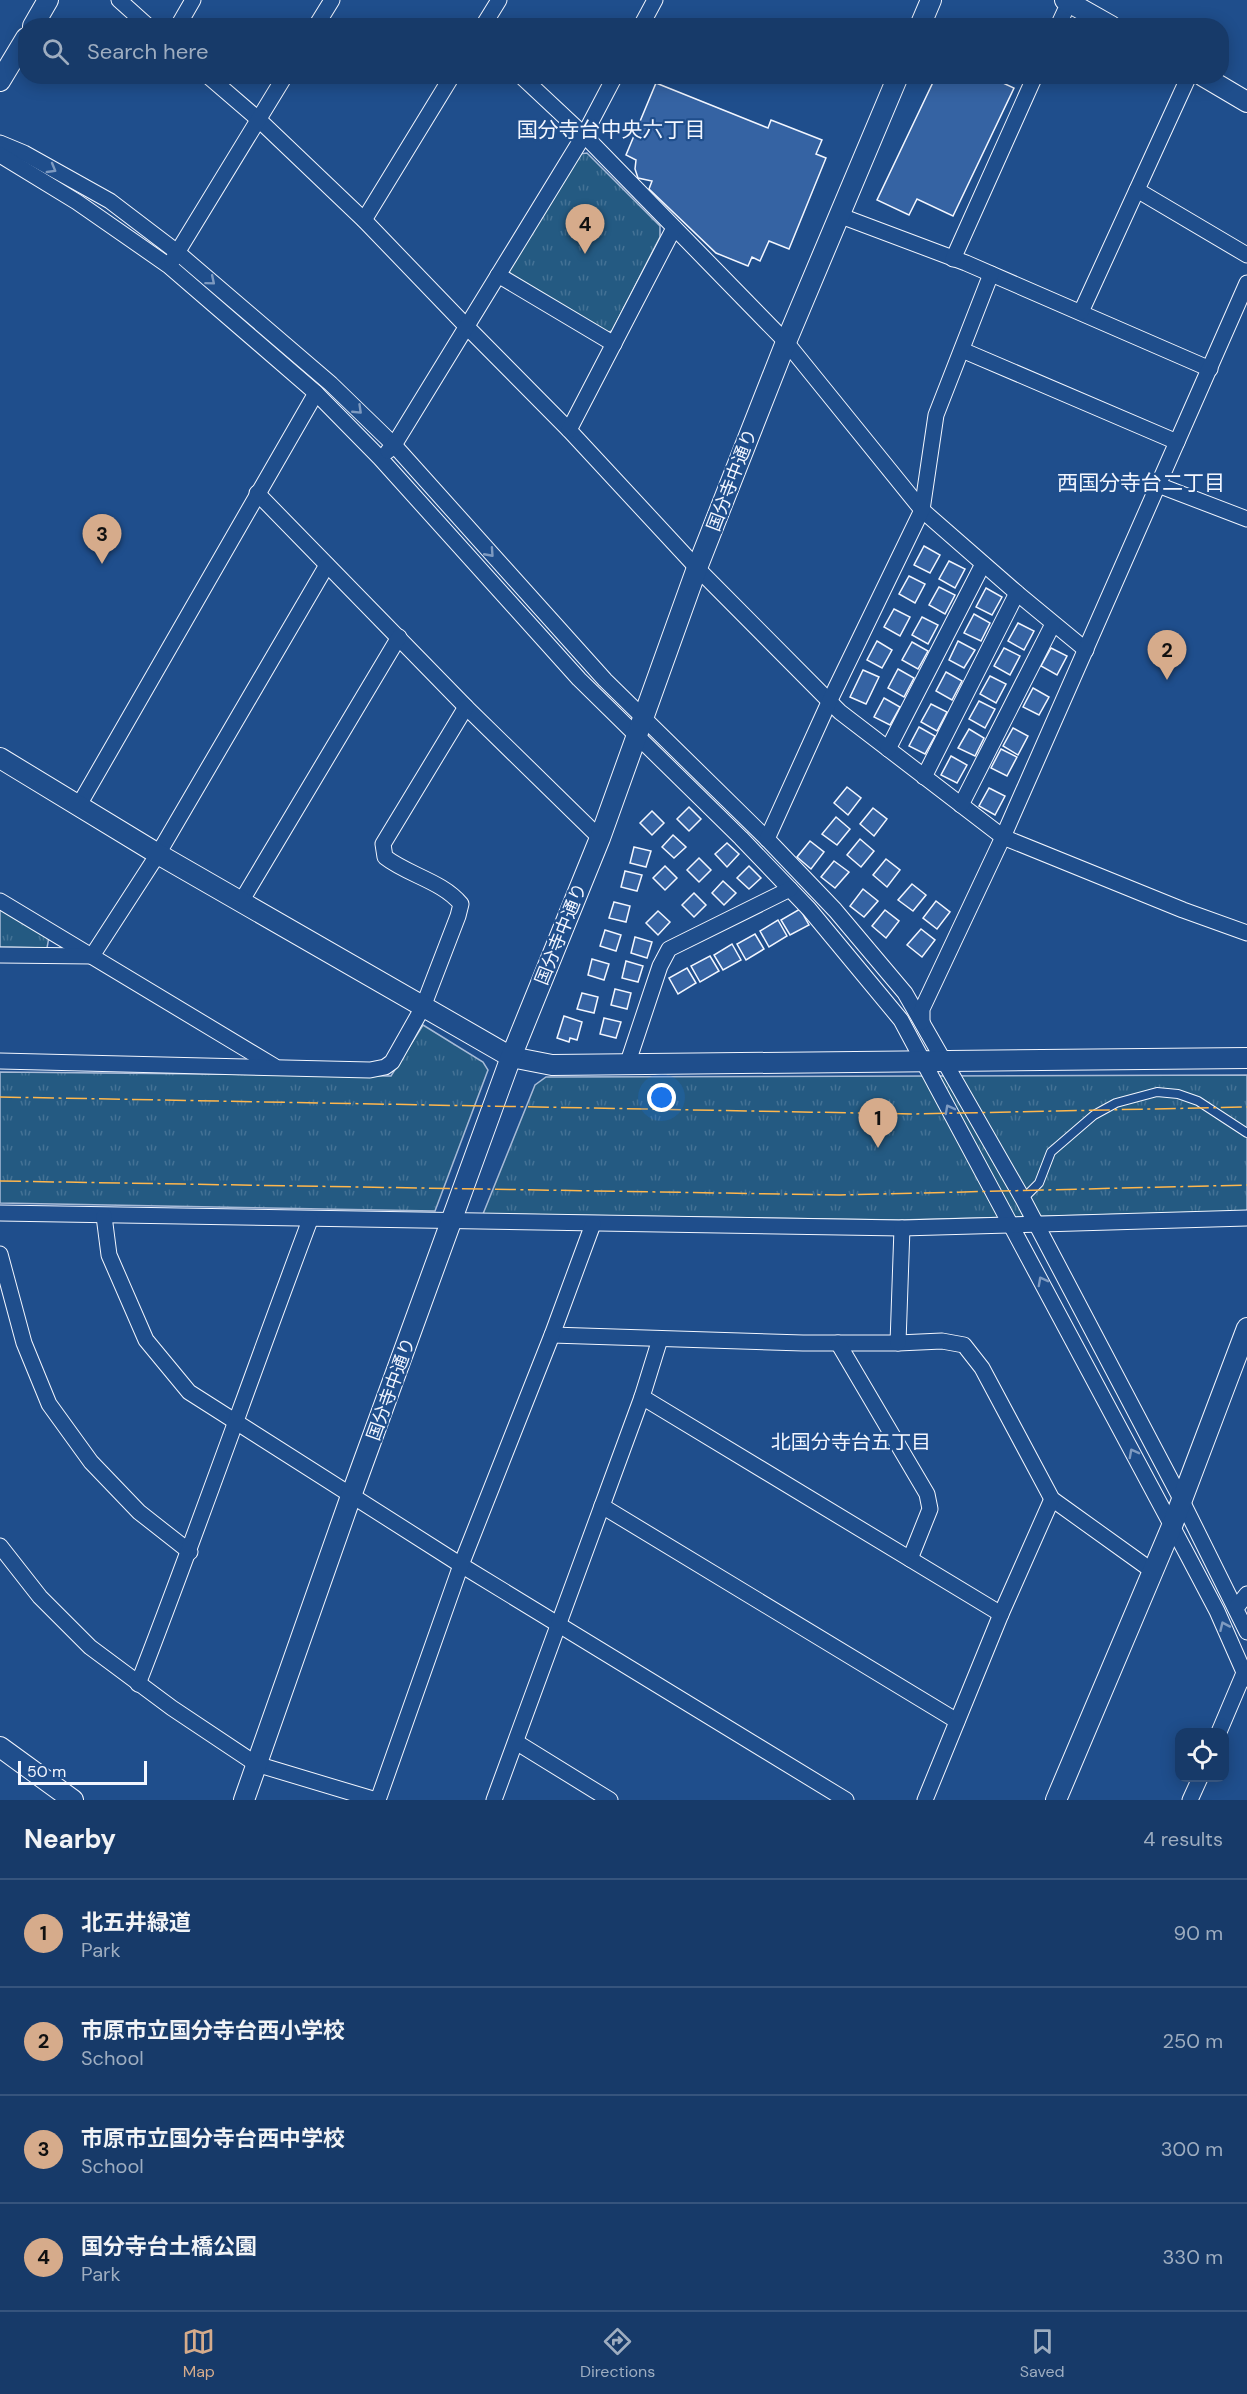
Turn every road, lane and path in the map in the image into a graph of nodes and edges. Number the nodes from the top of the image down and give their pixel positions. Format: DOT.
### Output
graph roads {
  1 [pos="48,0"];
  2 [pos="119,0"];
  3 [pos="193,0"];
  4 [pos="332,0"];
  5 [pos="499,0"];
  6 [pos="655,0"];
  7 [pos="931,0"];
  8 [pos="1068,1"];
  9 [pos="38,18"];
  10 [pos="139,18"];
  11 [pos="183,18"];
  12 [pos="321,18"];
  13 [pos="488,18"];
  14 [pos="646,18"];
  15 [pos="923,18"];
  16 [pos="1061,18"];
  17 [pos="1097,18"];
  18 [pos="18,51"];
  19 [pos="0,81"];
  20 [pos="217,84"];
  21 [pos="280,84"];
  22 [pos="447,84"];
  23 [pos="529,84"];
  24 [pos="611,84"];
  25 [pos="895,84"];
  26 [pos="1031,84"];
  27 [pos="1185,84"];
  28 [pos="1217,84"];
  29 [pos="1247,102"];
  30 [pos="258,119"];
  31 [pos="584,135"];
  32 [pos="0,143"];
  33 [pos="0,155"];
  34 [pos="1137,190"];
  35 [pos="841,216"];
  36 [pos="364,220"];
  37 [pos="674,228"];
  38 [pos="177,252"];
  39 [pos="1247,255"];
  40 [pos="953,259"];
  41 [pos="169,266"];
  42 [pos="991,274"];
  43 [pos="498,275"];
  44 [pos="1247,283"];
  45 [pos="1080,312"];
  46 [pos="468,328"];
  47 [pos="786,342"];
  48 [pos="614,344"];
  49 [pos="962,350"];
  50 [pos="1210,369"];
  51 [pos="316,393"];
  52 [pos="569,430"];
  53 [pos="1177,442"];
  54 [pos="394,445"];
  55 [pos="380,458"];
  56 [pos="1158,486"];
  57 [pos="257,493"];
  58 [pos="922,510"];
  59 [pos="1247,519"];
  60 [pos="983,564"];
  61 [pos="327,565"];
  62 [pos="697,568"];
  63 [pos="1017,593"];
  64 [pos="1053,624"];
  65 [pos="399,637"];
  66 [pos="1086,650"];
  67 [pos="830,700"];
  68 [pos="466,707"];
  69 [pos="643,718"];
  70 [pos="637,737"];
  71 [pos="888,749"];
  72 [pos="0,758"];
  73 [pos="924,777"];
  74 [pos="79,805"];
  75 [pos="961,805"];
  76 [pos="1004,837"];
  77 [pos="600,838"];
  78 [pos="767,838"];
  79 [pos="158,854"];
  80 [pos="790,889"];
  81 [pos="242,900"];
  82 [pos="0,901"];
  83 [pos="1247,933"];
  84 [pos="0,955"];
  85 [pos="92,956"];
  86 [pos="423,1007"];
  87 [pos="922,1022"];
  88 [pos="511,1057"];
  89 [pos="1247,1058"];
  90 [pos="0,1061"];
  91 [pos="946,1061"];
  92 [pos="924,1062"];
  93 [pos="627,1065"];
  94 [pos="276,1067"];
  95 [pos="1247,1133"];
  96 [pos="1023,1199"];
  97 [pos="0,1213"];
  98 [pos="104,1216"];
  99 [pos="1247,1218"];
  100 [pos="310,1220"];
  101 [pos="454,1220"];
  102 [pos="593,1224"];
  103 [pos="1036,1225"];
  104 [pos="1013,1226"];
  105 [pos="902,1228"];
  106 [pos="0,1254"];
  107 [pos="1247,1329"];
  108 [pos="552,1335"];
  109 [pos="660,1340"];
  110 [pos="838,1343"];
  111 [pos="898,1343"];
  112 [pos="642,1397"];
  113 [pos="235,1422"];
  114 [pos="351,1496"];
  115 [pos="1052,1499"];
  116 [pos="1181,1499"];
  117 [pos="602,1506"];
  118 [pos="1172,1526"];
  119 [pos="0,1546"];
  120 [pos="190,1552"];
  121 [pos="910,1559"];
  122 [pos="461,1565"];
  123 [pos="1151,1570"];
  124 [pos="1247,1594"];
  125 [pos="1236,1608"];
  126 [pos="1001,1614"];
  127 [pos="560,1625"];
  128 [pos="1247,1632"];
  129 [pos="1246,1676"];
  130 [pos="138,1684"];
  131 [pos="957,1721"];
  132 [pos="1221,1728"];
  133 [pos="516,1742"];
  134 [pos="0,1747"];
  135 [pos="256,1764"];
  136 [pos="1198,1782"];
  137 [pos="73,1800"];
  138 [pos="244,1800"];
  139 [pos="377,1800"];
  140 [pos="494,1800"];
  141 [pos="610,1800"];
  142 [pos="846,1800"];
  143 [pos="925,1800"];
  144 [pos="1056,1800"];
  145 [pos="1190,1800"];
  1 -- 9 [label="street"];
  2 -- 10 [label="street"];
  3 -- 11 [label="street"];
  4 -- 12 [label="street"];
  5 -- 13 [label="street"];
  6 -- 14 [label="street"];
  7 -- 15 [label="street"];
  8 -- 16 [label="street"];
  8 -- 17 [label="street"];
  18 -- 19 [label="street"];
  20 -- 30 [label="street"];
  21 -- 30 [label="street"];
  22 -- 36 [label="street"];
  23 -- 31 [label="street"];
  24 -- 31 [label="street"];
  25 -- 35 [label="street, 国分寺中通り"];
  26 -- 40 [label="street"];
  27 -- 34 [label="street"];
  28 -- 29 [label="street"];
  30 -- 36 [label="street"];
  30 -- 38 [label="street"];
  31 -- 37 [label="street"];
  31 -- 43 [label="street"];
  32 -- 38 [label="street, one-way"];
  33 -- 41 [label="street"];
  34 -- 39 [label="street"];
  34 -- 45 [label="street"];
  35 -- 40 [label="street"];
  35 -- 47 [label="street, 国分寺中通り"];
  36 -- 46 [label="street"];
  37 -- 47 [label="street"];
  37 -- 48 [label="street"];
  38 -- 41 [label="street"];
  38 -- 54 [label="street, one-way"];
  40 -- 42 [label="street"];
  41 -- 51 [label="street"];
  42 -- 45 [label="street"];
  42 -- 49 [label="street"];
  43 -- 46 [label="street"];
  43 -- 48 [label="street"];
  44 -- 50 [label="street"];
  45 -- 50 [label="street"];
  46 -- 52 [label="street"];
  46 -- 54 [label="street"];
  47 -- 58 [label="street"];
  47 -- 62 [label="street, 国分寺中通り"];
  48 -- 52 [label="street"];
  49 -- 53 [label="street"];
  49 -- 58 [label="street"];
  50 -- 53 [label="street"];
  51 -- 55 [label="street"];
  51 -- 57 [label="street"];
  52 -- 62 [label="street"];
  53 -- 56 [label="street"];
  54 -- 55 [label="street"];
  54 -- 69 [label="street, one-way"];
  55 -- 70 [label="street"];
  56 -- 59 [label="street"];
  56 -- 66 [label="street"];
  57 -- 61 [label="street"];
  57 -- 74 [label="street"];
  58 -- 60 [label="street"];
  58 -- 67 [label="street"];
  60 -- 63 [label="street"];
  60 -- 71 [label="street"];
  61 -- 65 [label="street"];
  61 -- 79 [label="street"];
  62 -- 67 [label="street"];
  62 -- 69 [label="street, 国分寺中通り"];
  63 -- 64 [label="street"];
  63 -- 73 [label="street"];
  64 -- 66 [label="street"];
  64 -- 75 [label="street"];
  65 -- 68 [label="street"];
  65 -- 81 [label="street"];
  66 -- 76 [label="street"];
  67 -- 71 [label="street"];
  67 -- 78 [label="street"];
  68 -- 77 [label="street"];
  68 -- 86 [label="street"];
  69 -- 70 [label="street, 国分寺中通り"];
  69 -- 78 [label="street"];
  70 -- 77 [label="street, 国分寺中通り"];
  70 -- 80 [label="street"];
  71 -- 73 [label="street"];
  72 -- 74 [label="street"];
  73 -- 75 [label="street"];
  74 -- 79 [label="street"];
  75 -- 76 [label="street"];
  76 -- 83 [label="street"];
  76 -- 87 [label="street"];
  77 -- 88 [label="street, 国分寺中通り"];
  78 -- 87 [label="street"];
  79 -- 81 [label="street"];
  79 -- 85 [label="street"];
  80 -- 92 [label="street"];
  80 -- 93 [label="street"];
  81 -- 86 [label="street"];
  82 -- 85 [label="street"];
  84 -- 85 [label="street"];
  85 -- 94 [label="street"];
  86 -- 88 [label="street"];
  86 -- 94 [label="street"];
  87 -- 91 [label="street"];
  88 -- 93 [label="street"];
  88 -- 101 [label="street, 国分寺中通り"];
  89 -- 91 [label="street"];
  90 -- 94 [label="street"];
  91 -- 92 [label="street"];
  91 -- 96 [label="street"];
  92 -- 93 [label="street"];
  104 -- 92 [label="street, one-way"];
  95 -- 96 [label="lane"];
  96 -- 103 [label="street"];
  97 -- 98 [label="street"];
  98 -- 100 [label="street"];
  98 -- 113 [label="street"];
  99 -- 103 [label="street"];
  100 -- 101 [label="street"];
  100 -- 113 [label="street"];
  101 -- 102 [label="street"];
  101 -- 114 [label="street, 国分寺中通り"];
  102 -- 105 [label="street"];
  102 -- 108 [label="street"];
  103 -- 104 [label="street"];
  103 -- 116 [label="street"];
  104 -- 105 [label="street"];
  118 -- 104 [label="street, one-way"];
  105 -- 111 [label="street"];
  106 -- 120 [label="street"];
  107 -- 116 [label="street"];
  108 -- 109 [label="street"];
  108 -- 122 [label="street"];
  109 -- 110 [label="street"];
  109 -- 112 [label="street"];
  110 -- 111 [label="street"];
  110 -- 121 [label="street"];
  111 -- 115 [label="street"];
  112 -- 117 [label="street"];
  112 -- 121 [label="street"];
  113 -- 114 [label="street"];
  113 -- 120 [label="street"];
  114 -- 122 [label="street"];
  114 -- 135 [label="street, 国分寺中通り"];
  115 -- 123 [label="street"];
  115 -- 126 [label="street"];
  116 -- 118 [label="street"];
  116 -- 125 [label="street"];
  117 -- 127 [label="street"];
  117 -- 131 [label="street"];
  118 -- 123 [label="street"];
  129 -- 118 [label="street, one-way"];
  119 -- 130 [label="street"];
  120 -- 130 [label="street"];
  121 -- 126 [label="street"];
  122 -- 127 [label="street"];
  122 -- 139 [label="street"];
  123 -- 144 [label="street"];
  124 -- 125 [label="street"];
  125 -- 128 [label="street"];
  126 -- 131 [label="street"];
  127 -- 133 [label="street"];
  127 -- 142 [label="street"];
  129 -- 132 [label="street"];
  130 -- 135 [label="street"];
  131 -- 143 [label="street"];
  133 -- 140 [label="street"];
  133 -- 141 [label="street"];
  134 -- 137 [label="street"];
  135 -- 138 [label="street, 国分寺中通り"];
  135 -- 139 [label="street"];
  136 -- 145 [label="street"];
}
